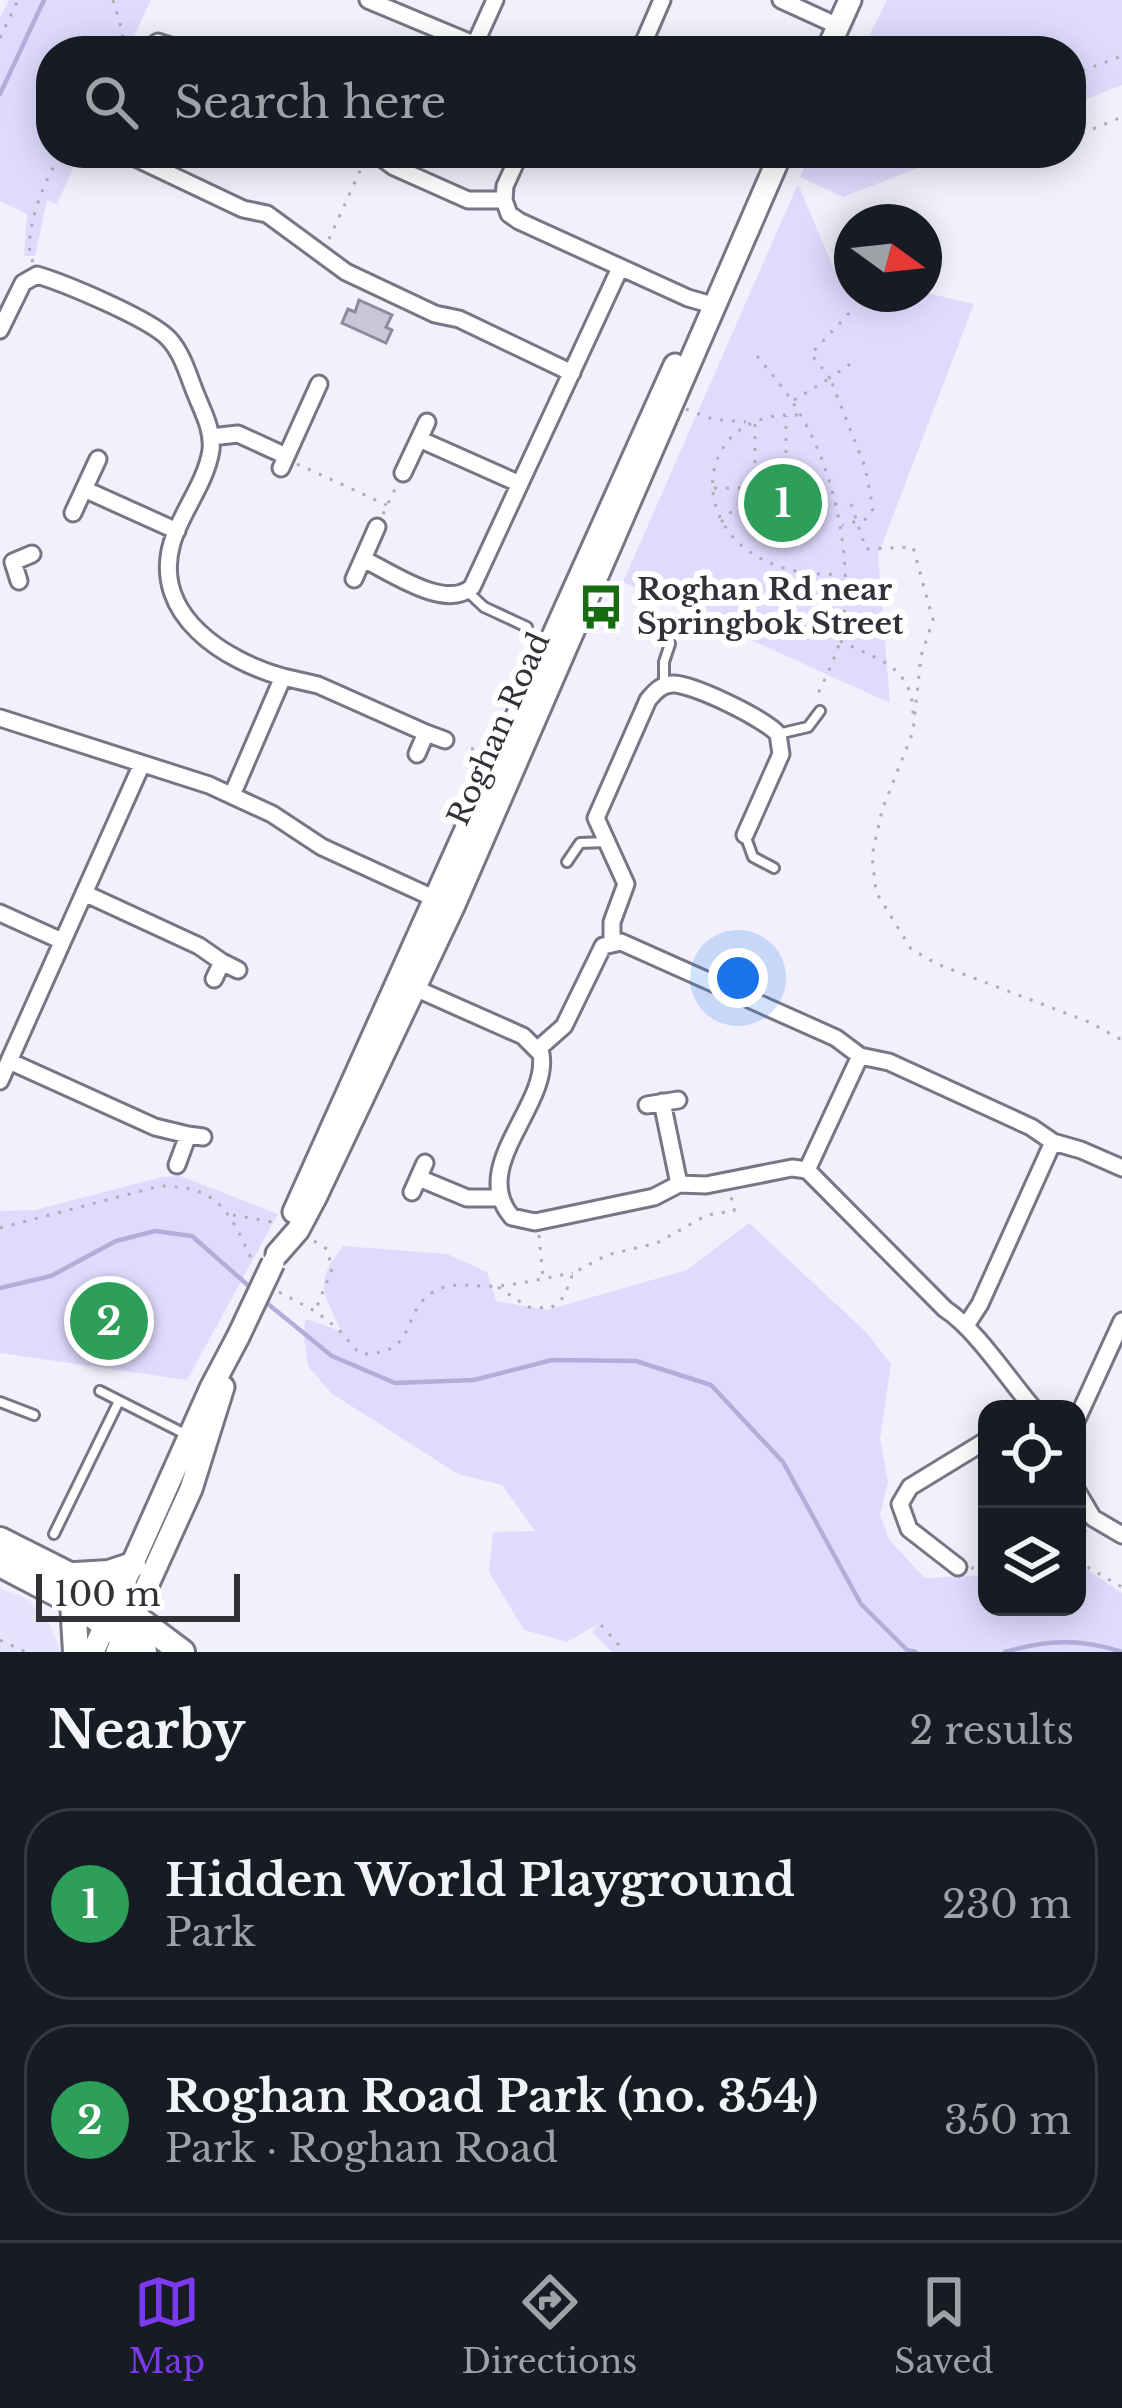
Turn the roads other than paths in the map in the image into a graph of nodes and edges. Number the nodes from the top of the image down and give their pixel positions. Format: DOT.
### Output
graph roads {
  1 [pos="368,0"];
  2 [pos="495,0"];
  3 [pos="662,0"];
  4 [pos="782,0"];
  5 [pos="850,0"];
  6 [pos="838,26"];
  7 [pos="450,36"];
  8 [pos="486,36"];
  9 [pos="646,36"];
  10 [pos="833,36"];
  11 [pos="157,168"];
  12 [pos="396,168"];
  13 [pos="513,168"];
  14 [pos="775,168"];
  15 [pos="504,200"];
  16 [pos="620,268"];
  17 [pos="710,305"];
  18 [pos="0,330"];
  19 [pos="572,373"];
  20 [pos="319,384"];
  21 [pos="427,422"];
  22 [pos="211,437"];
  23 [pos="419,439"];
  24 [pos="98,459"];
  25 [pos="403,473"];
  26 [pos="520,484"];
  27 [pos="85,489"];
  28 [pos="73,513"];
  29 [pos="377,527"];
  30 [pos="177,531"];
  31 [pos="32,554"];
  32 [pos="6,559"];
  33 [pos="363,559"];
  34 [pos="354,579"];
  35 [pos="20,581"];
  36 [pos="468,592"];
  37 [pos="527,627"];
  38 [pos="670,644"];
  39 [pos="283,676"];
  40 [pos="664,685"];
  41 [pos="820,711"];
  42 [pos="0,718"];
  43 [pos="426,733"];
  44 [pos="778,734"];
  45 [pos="445,740"];
  46 [pos="417,754"];
  47 [pos="142,764"];
  48 [pos="232,795"];
  49 [pos="745,836"];
  50 [pos="606,842"];
  51 [pos="567,862"];
  52 [pos="774,868"];
  53 [pos="84,893"];
  54 [pos="444,903"];
  55 [pos="0,913"];
  56 [pos="62,941"];
  57 [pos="612,942"];
  58 [pos="222,962"];
  59 [pos="238,970"];
  60 [pos="214,979"];
  61 [pos="407,984"];
  62 [pos="538,1049"];
  63 [pos="860,1056"];
  64 [pos="9,1061"];
  65 [pos="0,1081"];
  66 [pos="662,1102"];
  67 [pos="1053,1142"];
  68 [pos="177,1166"];
  69 [pos="1122,1168"];
  70 [pos="807,1170"];
  71 [pos="419,1178"];
  72 [pos="680,1184"];
  73 [pos="501,1198"];
  74 [pos="1118,1313"];
  75 [pos="967,1324"];
  76 [pos="100,1391"];
  77 [pos="1022,1400"];
  78 [pos="1084,1400"];
  79 [pos="119,1401"];
  80 [pos="0,1402"];
  81 [pos="34,1415"];
  82 [pos="198,1440"];
  83 [pos="978,1445"];
  84 [pos="1086,1506"];
  85 [pos="54,1534"];
  86 [pos="1122,1535"];
  87 [pos="0,1540"];
  88 [pos="0,1564"];
  89 [pos="133,1564"];
  90 [pos="958,1567"];
  91 [pos="73,1575"];
  92 [pos="73,1602"];
  93 [pos="124,1630"];
  94 [pos="76,1652"];
  95 [pos="93,1652"];
  96 [pos="182,1652"];
  1 -- 7 [label="street"];
  2 -- 8 [label="street"];
  3 -- 9 [label="street"];
  4 -- 6 [label="street"];
  5 -- 6 [label="main road"];
  6 -- 10 [label="main road"];
  11 -- 19 [label="street"];
  12 -- 15 [label="street"];
  13 -- 15 [label="street"];
  14 -- 17 [label="main road, Roghan Road"];
  15 -- 16 [label="street"];
  16 -- 17 [label="street"];
  16 -- 19 [label="street"];
  17 -- 54 [label="main road, Roghan Road"];
  18 -- 22 [label="street"];
  19 -- 26 [label="street"];
  20 -- 22 [label="street"];
  21 -- 23 [label="street"];
  22 -- 30 [label="street"];
  23 -- 25 [label="street"];
  23 -- 26 [label="street"];
  24 -- 27 [label="street"];
  26 -- 36 [label="street"];
  27 -- 28 [label="street"];
  27 -- 30 [label="street"];
  29 -- 33 [label="street"];
  30 -- 39 [label="street"];
  31 -- 32 [label="street"];
  32 -- 35 [label="street"];
  33 -- 34 [label="street"];
  33 -- 36 [label="street"];
  36 -- 37 [label="lane"];
  38 -- 40 [label="lane"];
  39 -- 43 [label="street"];
  39 -- 48 [label="street"];
  40 -- 44 [label="street"];
  40 -- 50 [label="street"];
  41 -- 44 [label="lane"];
  42 -- 47 [label="street"];
  43 -- 45 [label="street"];
  43 -- 46 [label="street"];
  44 -- 49 [label="street"];
  47 -- 48 [label="street"];
  47 -- 53 [label="street"];
  48 -- 54 [label="street"];
  49 -- 52 [label="lane"];
  50 -- 51 [label="lane"];
  50 -- 57 [label="street"];
  53 -- 56 [label="street"];
  53 -- 58 [label="street"];
  54 -- 61 [label="main road, Roghan Road"];
  55 -- 56 [label="street"];
  56 -- 64 [label="street"];
  57 -- 62 [label="street"];
  57 -- 63 [label="street"];
  58 -- 59 [label="street"];
  58 -- 60 [label="street"];
  61 -- 62 [label="street"];
  61 -- 82 [label="main road, Roghan Road, bridge"];
  62 -- 73 [label="street"];
  63 -- 67 [label="street"];
  63 -- 70 [label="street"];
  64 -- 65 [label="street"];
  64 -- 68 [label="street"];
  66 -- 72 [label="street"];
  67 -- 69 [label="street"];
  67 -- 75 [label="street"];
  70 -- 72 [label="street"];
  70 -- 75 [label="street"];
  71 -- 73 [label="street"];
  72 -- 73 [label="street"];
  74 -- 78 [label="street"];
  75 -- 77 [label="street"];
  76 -- 79 [label="lane"];
  79 -- 82 [label="lane"];
  79 -- 85 [label="lane"];
  80 -- 81 [label="lane"];
  82 -- 89 [label="main road, Roghan Road"];
  82 -- 93 [label="main road, Roghan Road"];
  83 -- 90 [label="street"];
  84 -- 86 [label="street"];
  87 -- 91 [label="main road"];
  88 -- 92 [label="main road"];
  89 -- 91 [label="main road"];
  89 -- 93 [label="main road, Roghan Road"];
  91 -- 93 [label="main road"];
  92 -- 93 [label="main road"];
  92 -- 94 [label="main road"];
  93 -- 95 [label="main road, Roghan Road"];
  93 -- 96 [label="main road"];
}
